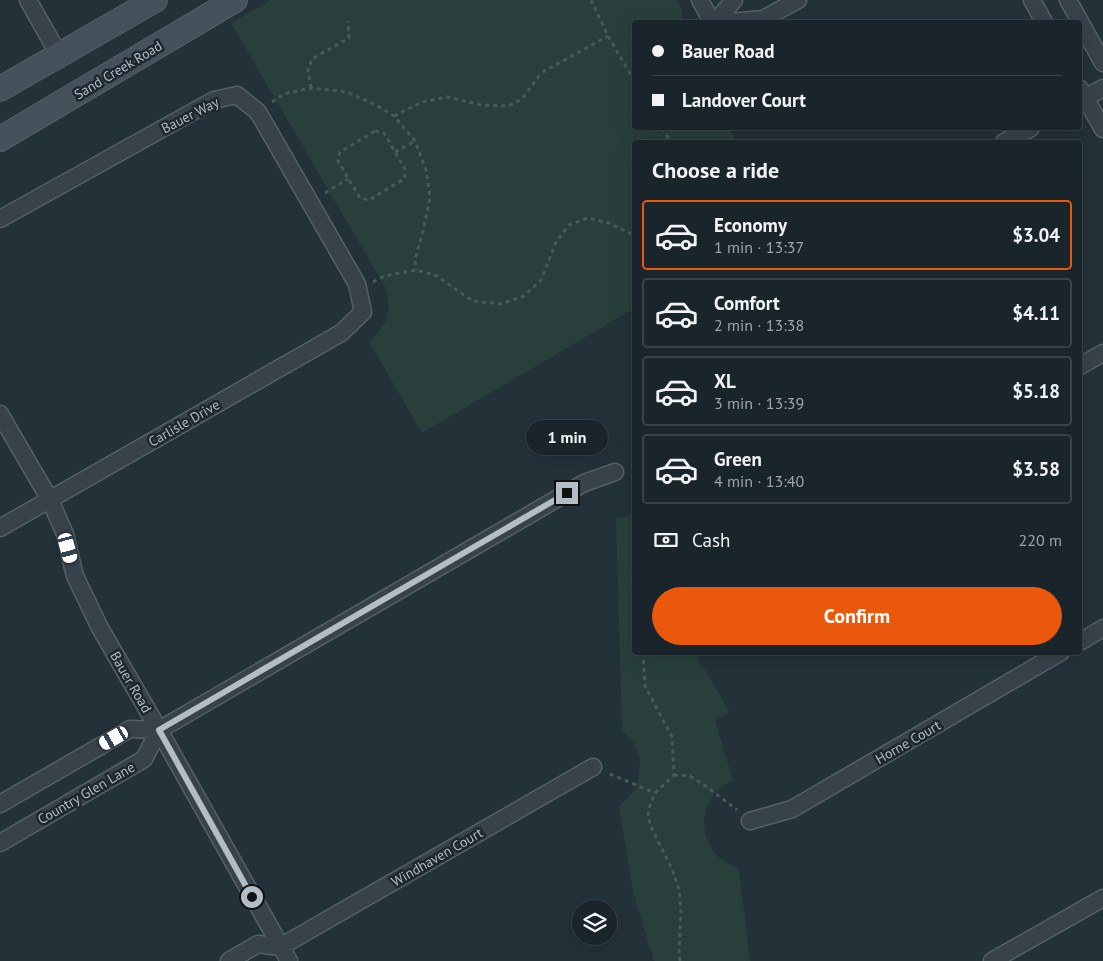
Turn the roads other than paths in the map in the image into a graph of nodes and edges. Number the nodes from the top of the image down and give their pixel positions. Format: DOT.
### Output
graph roads {
  1 [pos="28,0"];
  2 [pos="155,0"];
  3 [pos="235,0"];
  4 [pos="700,0"];
  5 [pos="734,0"];
  6 [pos="798,0"];
  7 [pos="1032,0"];
  8 [pos="1068,0"];
  9 [pos="713,20"];
  10 [pos="716,20"];
  11 [pos="752,20"];
  12 [pos="1043,20"];
  13 [pos="1079,20"];
  14 [pos="1082,25"];
  15 [pos="59,55"];
  16 [pos="1103,63"];
  17 [pos="1103,88"];
  18 [pos="0,89"];
  19 [pos="1082,96"];
  20 [pos="1103,129"];
  21 [pos="1027,130"];
  22 [pos="0,139"];
  23 [pos="1008,140"];
  24 [pos="0,219"];
  25 [pos="363,312"];
  26 [pos="1103,353"];
  27 [pos="1082,365"];
  28 [pos="0,414"];
  29 [pos="615,472"];
  30 [pos="50,500"];
  31 [pos="0,528"];
  32 [pos="1103,628"];
  33 [pos="1082,641"];
  34 [pos="1056,655"];
  35 [pos="159,730"];
  36 [pos="593,766"];
  37 [pos="0,804"];
  38 [pos="750,821"];
  39 [pos="0,843"];
  40 [pos="1103,898"];
  41 [pos="282,956"];
  42 [pos="229,961"];
  43 [pos="992,961"];
  1 -- 15 [label="street"];
  2 -- 15 [label="main road"];
  3 -- 22 [label="main road, Sand Creek Road"];
  4 -- 9 [label="street"];
  5 -- 10 [label="street"];
  6 -- 11 [label="street"];
  7 -- 12 [label="street"];
  8 -- 13 [label="street"];
  14 -- 16 [label="street"];
  15 -- 18 [label="main road"];
  17 -- 19 [label="street"];
  19 -- 20 [label="street"];
  21 -- 23 [label="street"];
  24 -- 25 [label="street, Bauer Way"];
  25 -- 30 [label="street, Carlisle Drive"];
  26 -- 27 [label="street"];
  28 -- 30 [label="street"];
  29 -- 35 [label="street"];
  30 -- 31 [label="street, Carlisle Drive"];
  30 -- 35 [label="street, Bauer Road"];
  32 -- 33 [label="street"];
  34 -- 38 [label="street, Horne Court"];
  35 -- 37 [label="street"];
  35 -- 39 [label="street, Country Glen Lane"];
  35 -- 41 [label="street, Bauer Road"];
  36 -- 41 [label="street, Windhaven Court"];
  40 -- 43 [label="street"];
  41 -- 42 [label="street"];
}
